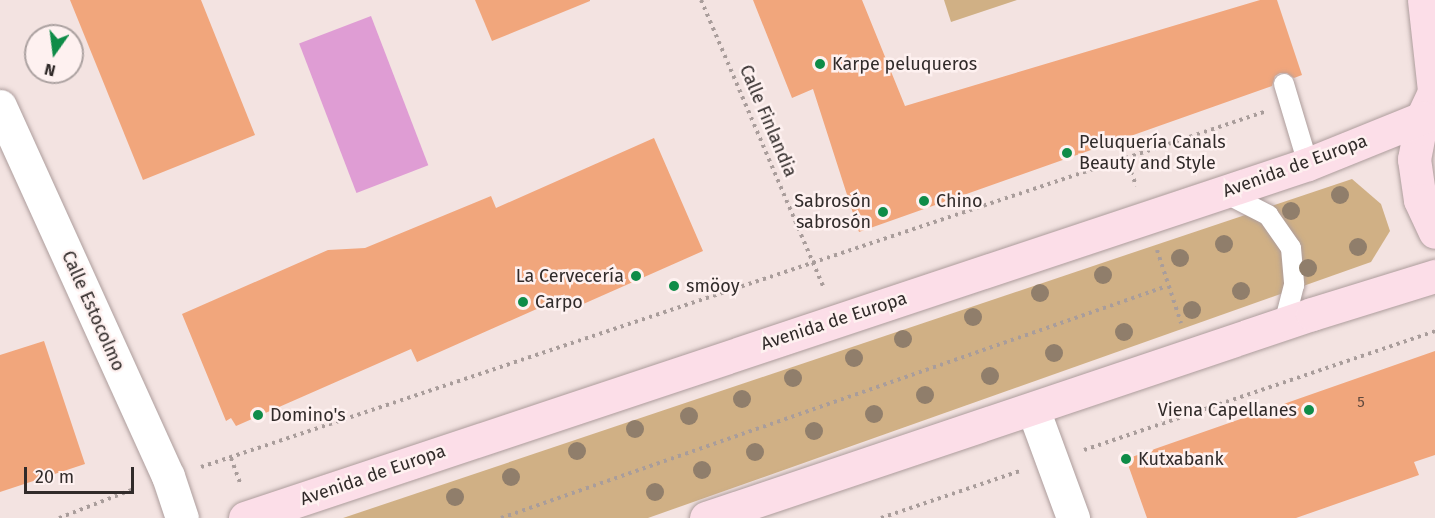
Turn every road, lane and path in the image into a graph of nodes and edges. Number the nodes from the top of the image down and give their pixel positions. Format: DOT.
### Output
graph roads {
  1 [pos="701,0"];
  2 [pos="1424,0"];
  3 [pos="1286,93"];
  4 [pos="1430,100"];
  5 [pos="0,106"];
  6 [pos="1126,158"];
  7 [pos="1308,164"];
  8 [pos="1223,192"];
  9 [pos="1147,218"];
  10 [pos="1435,232"];
  11 [pos="815,264"];
  12 [pos="1435,276"];
  13 [pos="1167,286"];
  14 [pos="835,320"];
  15 [pos="1284,324"];
  16 [pos="1435,331"];
  17 [pos="1193,354"];
  18 [pos="1033,409"];
  19 [pos="1052,460"];
  20 [pos="168,476"];
  21 [pos="59,518"];
  22 [pos="182,518"];
  23 [pos="245,518"];
  24 [pos="501,518"];
  25 [pos="706,518"];
  26 [pos="882,518"];
  27 [pos="1073,518"];
  1 -- 11 [label="path, Calle Finlandia"];
  2 -- 4 [label="street"];
  3 -- 6 [label="path"];
  3 -- 7 [label="lane"];
  4 -- 7 [label="street, Avenida de Europa"];
  4 -- 10 [label="street"];
  5 -- 20 [label="street, Calle Estocolmo"];
  6 -- 9 [label="path"];
  6 -- 11 [label="path"];
  7 -- 8 [label="street, Avenida de Europa"];
  8 -- 9 [label="street, Avenida de Europa"];
  8 -- 15 [label="lane"];
  9 -- 13 [label="path"];
  9 -- 14 [label="street, Avenida de Europa"];
  11 -- 14 [label="path, Calle Finlandia"];
  11 -- 20 [label="path"];
  12 -- 15 [label="street"];
  13 -- 17 [label="path"];
  13 -- 24 [label="path"];
  14 -- 23 [label="street, Avenida de Europa"];
  15 -- 17 [label="street"];
  16 -- 19 [label="path"];
  17 -- 18 [label="street"];
  18 -- 19 [label="street"];
  18 -- 25 [label="street"];
  19 -- 26 [label="path"];
  19 -- 27 [label="street"];
  20 -- 21 [label="path"];
  20 -- 22 [label="street, Calle Estocolmo"];
}
